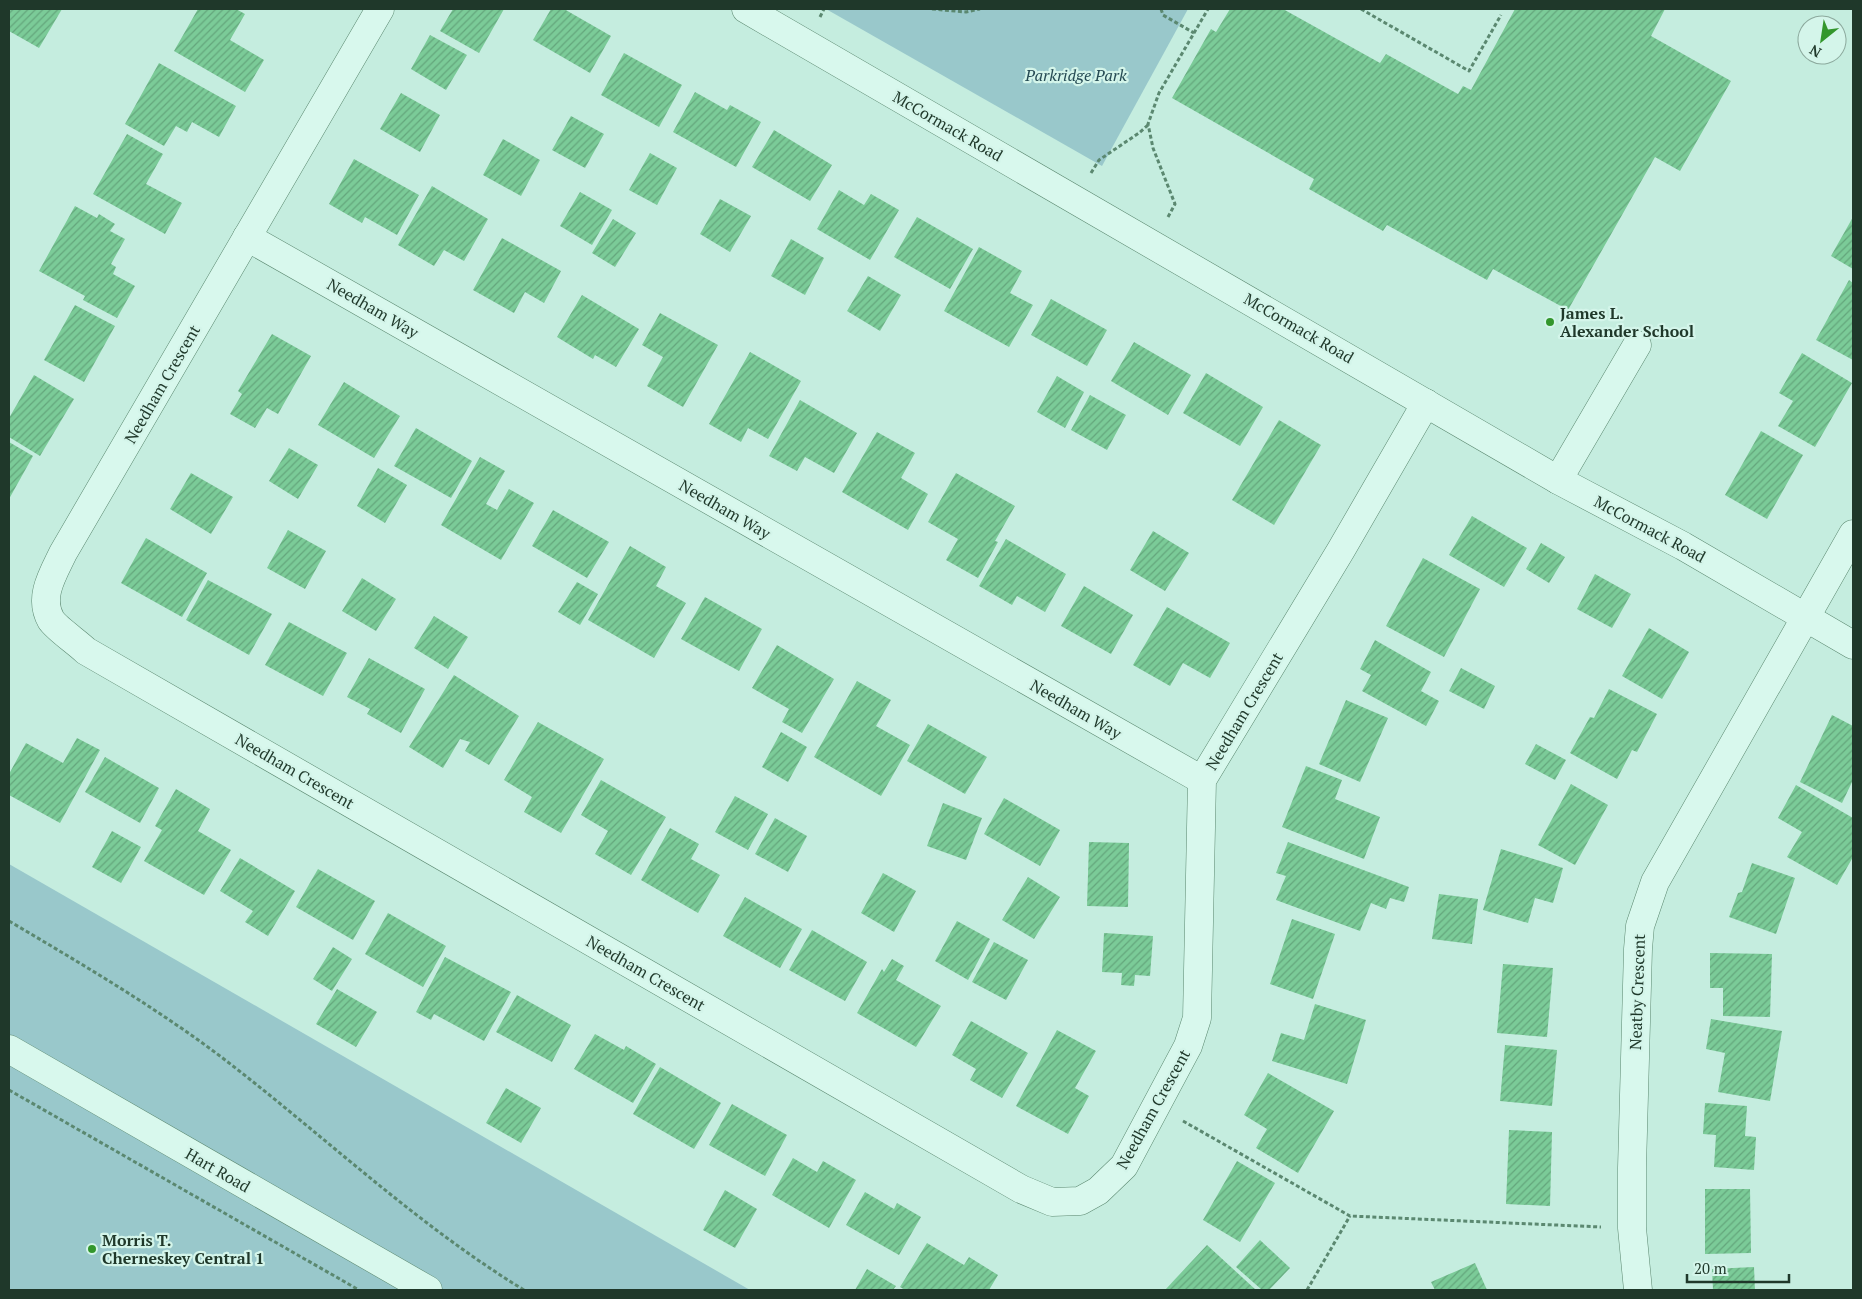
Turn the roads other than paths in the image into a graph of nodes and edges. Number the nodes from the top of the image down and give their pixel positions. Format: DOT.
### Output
graph roads {
  1 [pos="380,9"];
  2 [pos="746,9"];
  3 [pos="247,237"];
  4 [pos="1637,345"];
  5 [pos="1426,403"];
  6 [pos="1558,480"];
  7 [pos="1853,534"];
  8 [pos="1806,617"];
  9 [pos="1853,645"];
  10 [pos="1202,780"];
  11 [pos="9,1049"];
  12 [pos="428,1290"];
  13 [pos="1638,1290"];
  1 -- 3 [label="street, Needham Crescent"];
  2 -- 5 [label="street, McCormack Road"];
  3 -- 10 [label="street, Needham Way"];
  3 -- 10 [label="street, Needham Crescent"];
  4 -- 6 [label="street"];
  5 -- 6 [label="street, McCormack Road"];
  5 -- 10 [label="street, Needham Crescent"];
  6 -- 8 [label="street, McCormack Road"];
  7 -- 8 [label="street, Neatby Crescent"];
  8 -- 9 [label="street, McCormack Road"];
  8 -- 13 [label="street, Neatby Crescent"];
  11 -- 12 [label="street, Hart Road"];
}
